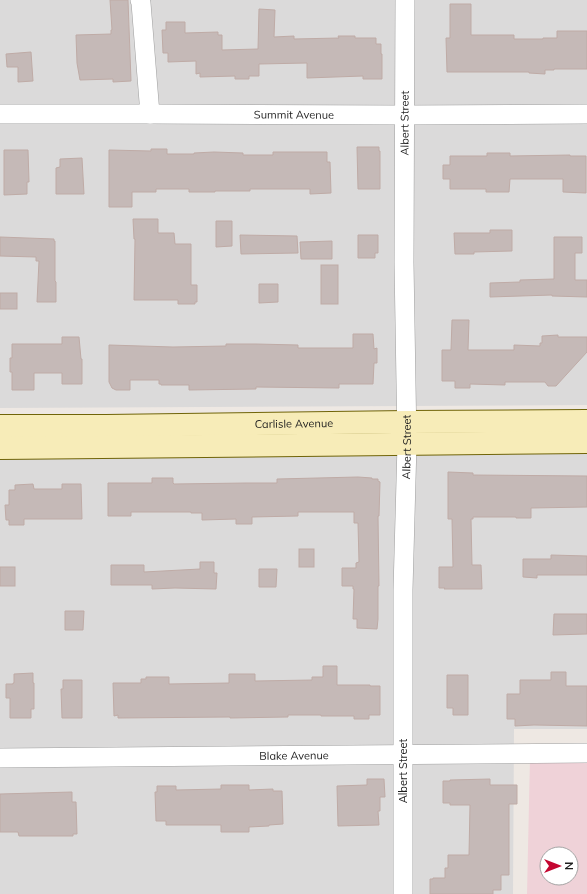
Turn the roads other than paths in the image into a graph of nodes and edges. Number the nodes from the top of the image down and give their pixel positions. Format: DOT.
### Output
graph roads {
  1 [pos="140,0"];
  2 [pos="405,0"];
  3 [pos="0,114"];
  4 [pos="150,114"];
  5 [pos="587,114"];
  6 [pos="404,115"];
  7 [pos="587,421"];
  8 [pos="407,422"];
  9 [pos="0,426"];
  10 [pos="106,436"];
  11 [pos="587,442"];
  12 [pos="407,444"];
  13 [pos="0,448"];
  14 [pos="587,753"];
  15 [pos="403,755"];
  16 [pos="0,758"];
  17 [pos="403,894"];
  1 -- 4 [label="street"];
  2 -- 6 [label="street, Albert Street"];
  3 -- 4 [label="street, Summit Avenue"];
  4 -- 6 [label="street, Summit Avenue"];
  5 -- 6 [label="street, Summit Avenue"];
  6 -- 8 [label="street, Albert Street"];
  7 -- 8 [label="street, Carlisle Avenue"];
  8 -- 10 [label="street, Carlisle Avenue"];
  8 -- 12 [label="street, Albert Street"];
  9 -- 10 [label="street, Carlisle Avenue"];
  10 -- 12 [label="street, Carlisle Avenue"];
  10 -- 13 [label="street, Carlisle Avenue"];
  11 -- 12 [label="street, Carlisle Avenue"];
  12 -- 15 [label="street, Albert Street"];
  14 -- 15 [label="street, Blake Avenue"];
  15 -- 16 [label="street, Blake Avenue"];
  15 -- 17 [label="street, Albert Street"];
}
